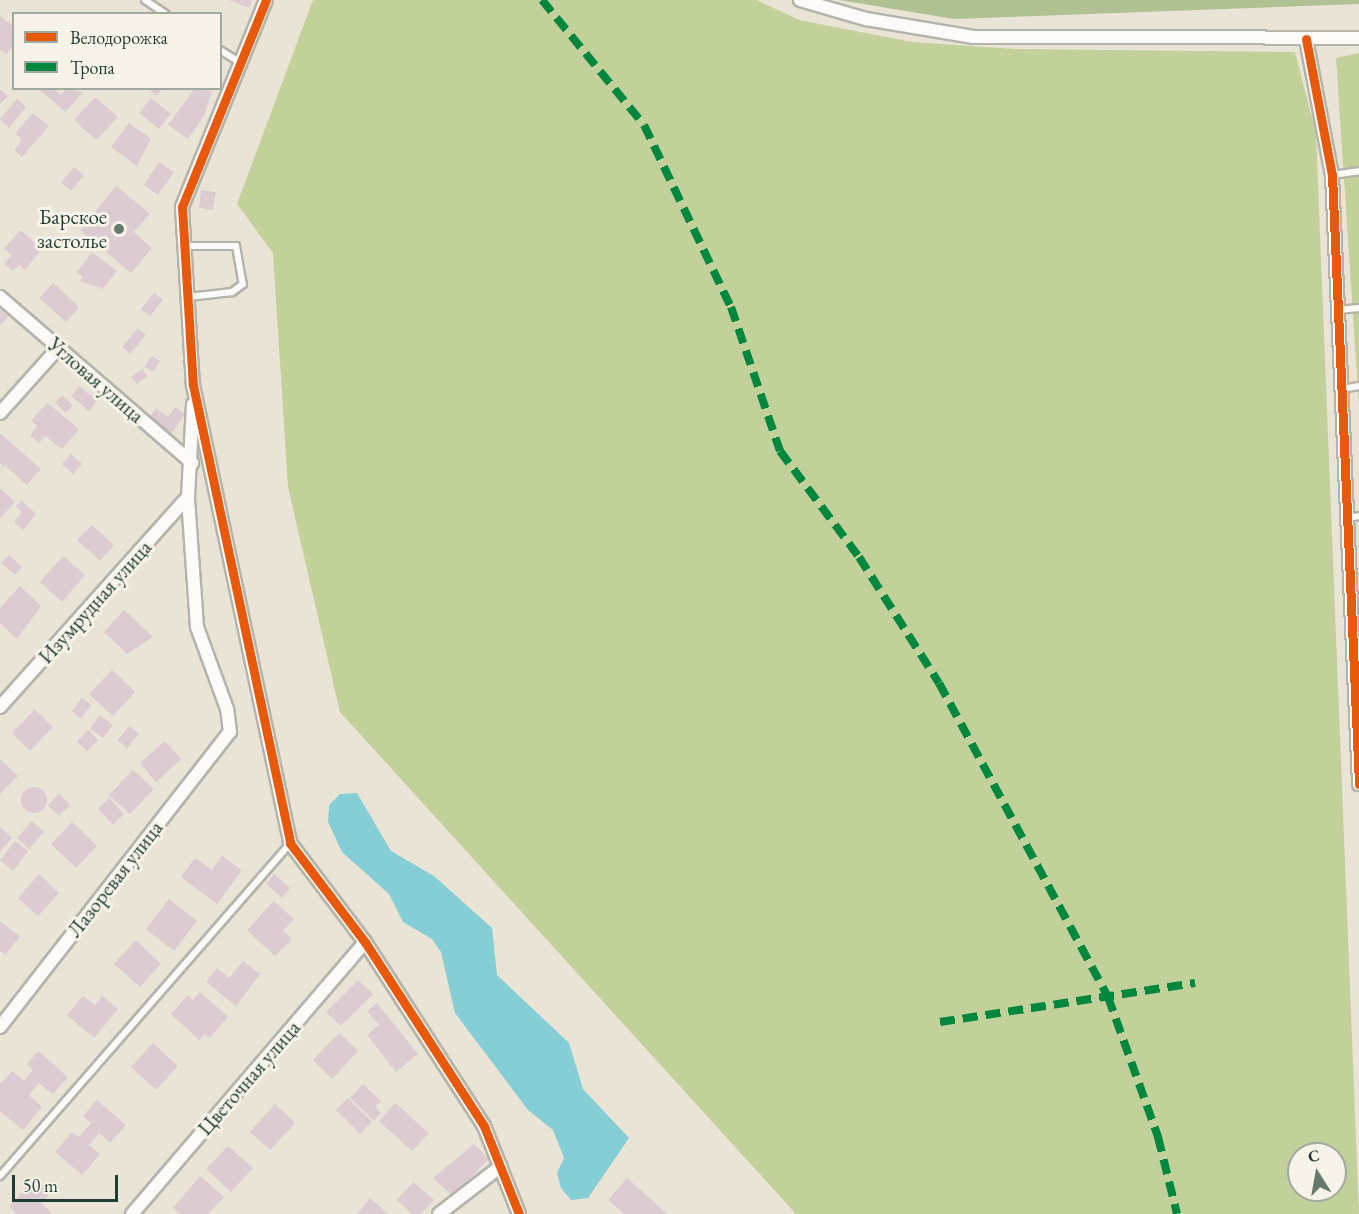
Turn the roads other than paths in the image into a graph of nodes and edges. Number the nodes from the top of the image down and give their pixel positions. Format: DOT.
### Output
graph roads {
  1 [pos="145,0"];
  2 [pos="266,0"];
  3 [pos="801,0"];
  4 [pos="163,12"];
  5 [pos="1359,38"];
  6 [pos="1306,39"];
  7 [pos="222,51"];
  8 [pos="239,62"];
  9 [pos="1359,171"];
  10 [pos="1332,175"];
  11 [pos="183,246"];
  12 [pos="0,297"];
  13 [pos="188,297"];
  14 [pos="1359,308"];
  15 [pos="1337,310"];
  16 [pos="59,347"];
  17 [pos="193,385"];
  18 [pos="1359,386"];
  19 [pos="1342,389"];
  20 [pos="0,413"];
  21 [pos="192,463"];
  22 [pos="188,497"];
  23 [pos="1353,517"];
  24 [pos="1356,658"];
  25 [pos="0,707"];
  26 [pos="1359,784"];
  27 [pos="290,843"];
  28 [pos="365,942"];
  29 [pos="0,1027"];
  30 [pos="501,1166"];
  31 [pos="0,1176"];
  32 [pos="132,1214"];
  33 [pos="439,1214"];
  34 [pos="519,1214"];
  1 -- 4 [label="lane"];
  2 -- 8 [label="street"];
  3 -- 6 [label="street"];
  5 -- 6 [label="street"];
  6 -- 10 [label="street"];
  7 -- 8 [label="lane"];
  8 -- 11 [label="street"];
  9 -- 10 [label="lane"];
  10 -- 15 [label="street"];
  11 -- 13 [label="street"];
  11 -- 13 [label="lane"];
  12 -- 16 [label="street, Угловая улица"];
  13 -- 17 [label="street"];
  14 -- 15 [label="lane"];
  15 -- 19 [label="street"];
  16 -- 20 [label="street"];
  16 -- 21 [label="street, Угловая улица"];
  17 -- 21 [label="street"];
  17 -- 27 [label="street"];
  18 -- 19 [label="lane"];
  19 -- 23 [label="street"];
  21 -- 22 [label="street"];
  22 -- 25 [label="street, Изумрудная улица"];
  22 -- 29 [label="street, Лазоревая улица"];
  23 -- 24 [label="street"];
  24 -- 26 [label="street"];
  27 -- 28 [label="street"];
  27 -- 31 [label="lane"];
  28 -- 30 [label="street"];
  28 -- 32 [label="street, Цветочная улица"];
  30 -- 33 [label="street"];
  30 -- 34 [label="street"];
}
